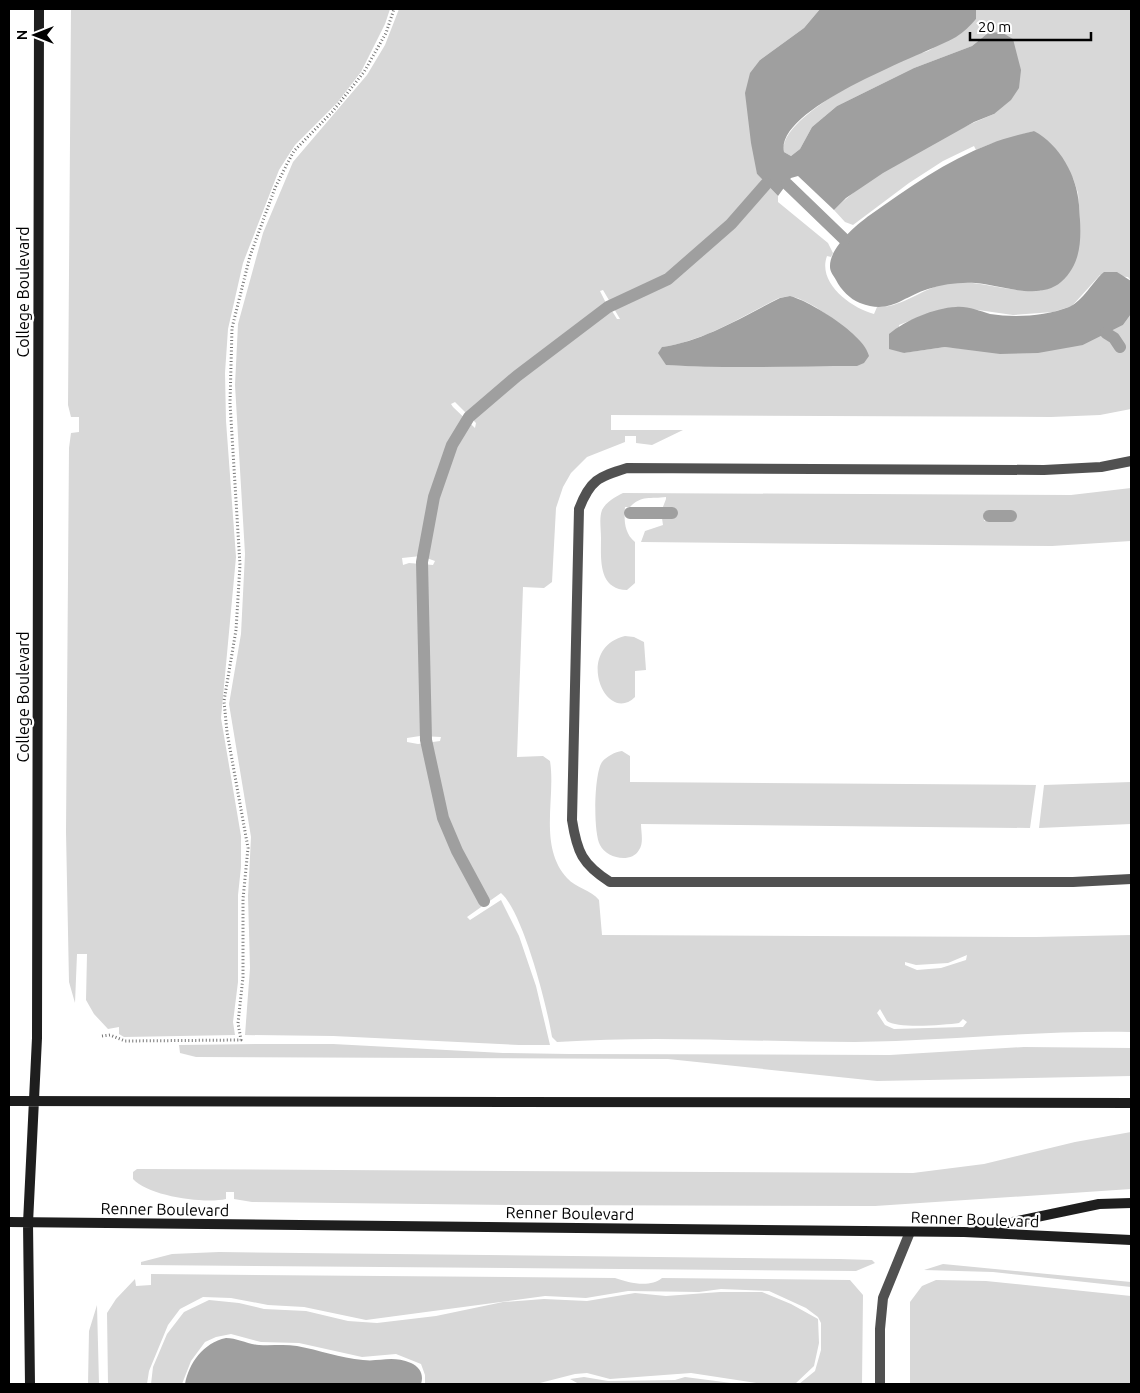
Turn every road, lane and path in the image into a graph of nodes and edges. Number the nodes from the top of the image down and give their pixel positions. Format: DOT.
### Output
graph roads {
  1 [pos="39,9"];
  2 [pos="394,9"];
  3 [pos="1131,461"];
  4 [pos="1131,879"];
  5 [pos="102,1036"];
  6 [pos="9,1101"];
  7 [pos="33,1101"];
  8 [pos="1131,1103"];
  9 [pos="1131,1203"];
  10 [pos="9,1222"];
  11 [pos="28,1223"];
  12 [pos="910,1232"];
  13 [pos="964,1232"];
  14 [pos="1131,1240"];
  15 [pos="30,1384"];
  16 [pos="880,1384"];
  1 -- 7 [label="main road, College Boulevard"];
  2 -- 5 [label="path"];
  3 -- 4 [label="lane"];
  6 -- 7 [label="main road"];
  7 -- 8 [label="main road"];
  7 -- 11 [label="main road, College Boulevard"];
  9 -- 13 [label="main road"];
  10 -- 11 [label="main road, Renner Boulevard"];
  11 -- 12 [label="main road, Renner Boulevard"];
  11 -- 15 [label="main road, College Boulevard"];
  12 -- 13 [label="main road, Renner Boulevard"];
  12 -- 16 [label="lane"];
  13 -- 14 [label="main road, Renner Boulevard"];
}
